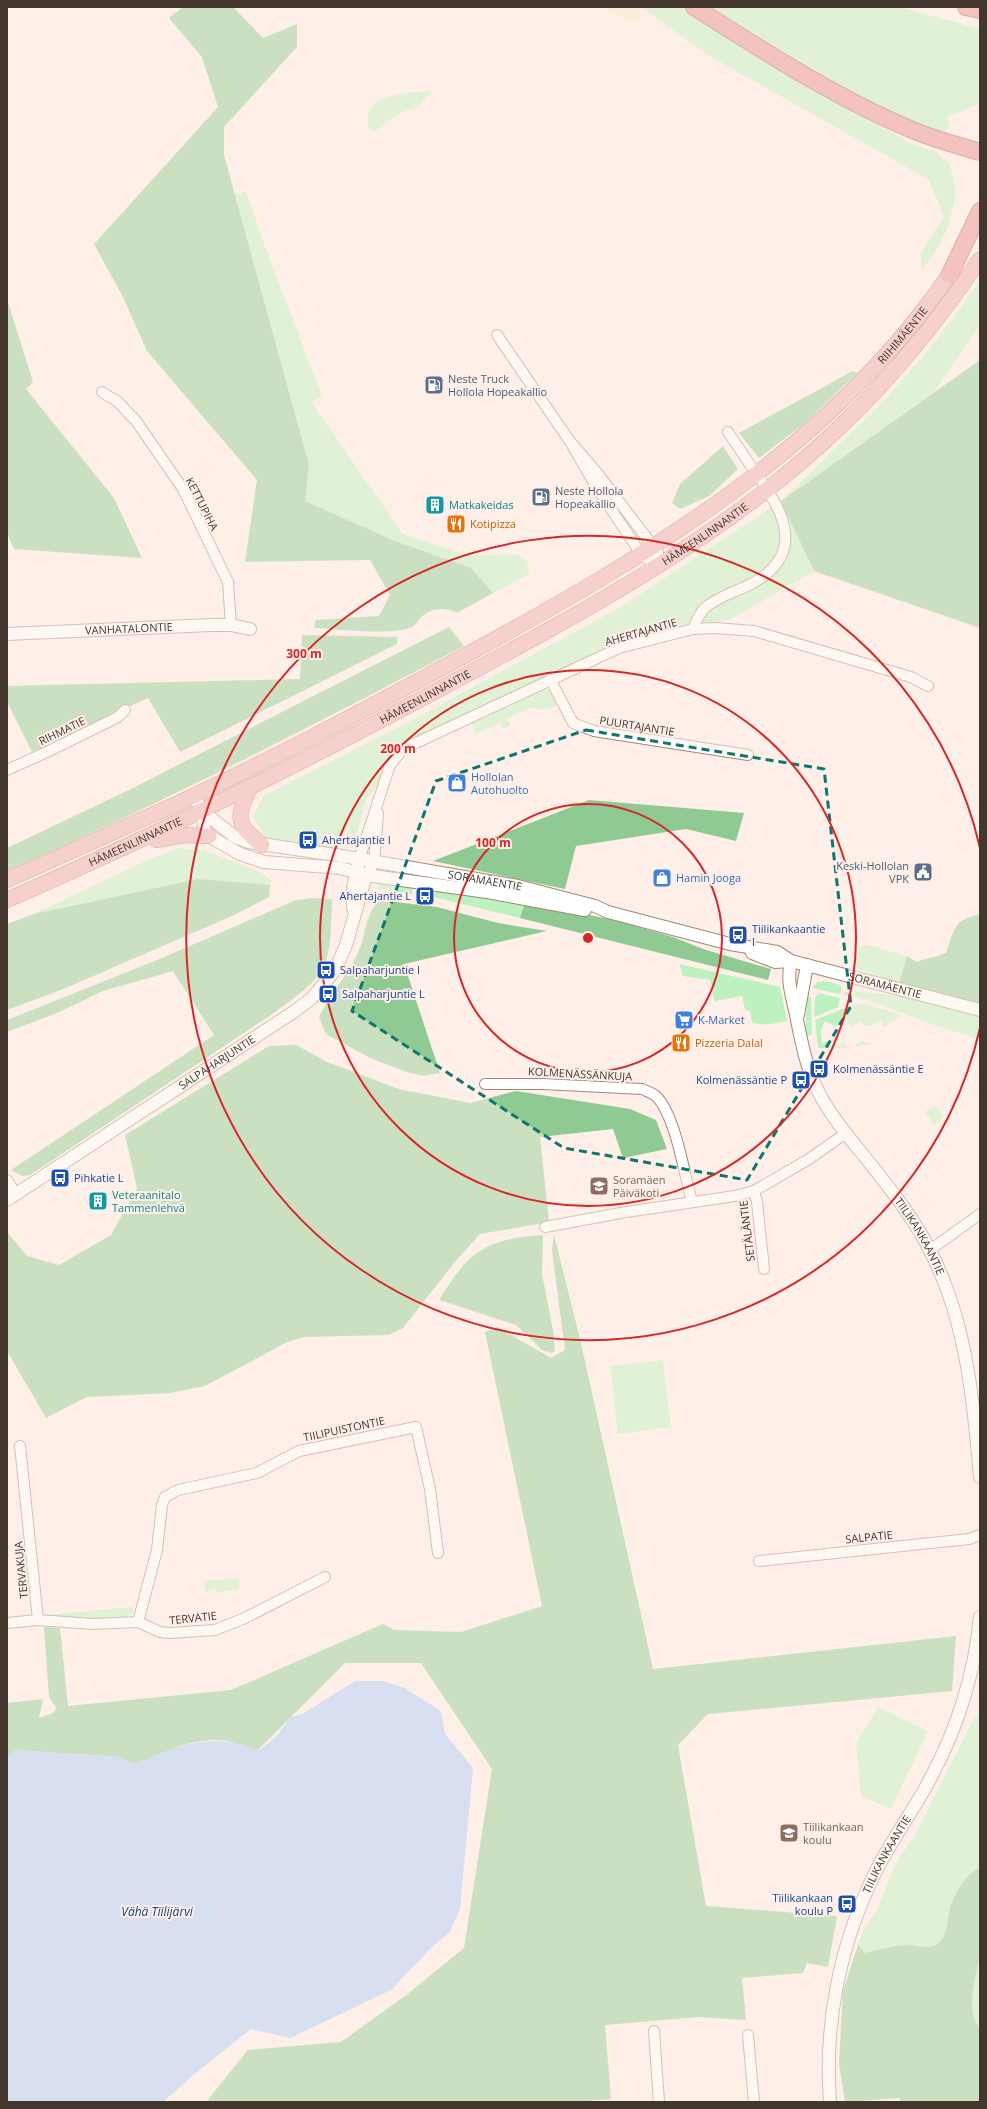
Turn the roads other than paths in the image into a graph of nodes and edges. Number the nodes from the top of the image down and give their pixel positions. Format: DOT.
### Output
graph roads {
  1 [pos="694,7"];
  2 [pos="966,7"];
  3 [pos="980,10"];
  4 [pos="953,144"];
  5 [pos="980,152"];
  6 [pos="980,160"];
  7 [pos="980,211"];
  8 [pos="980,227"];
  9 [pos="980,259"];
  10 [pos="949,276"];
  11 [pos="497,336"];
  12 [pos="102,392"];
  13 [pos="809,431"];
  14 [pos="728,432"];
  15 [pos="569,440"];
  16 [pos="817,448"];
  17 [pos="751,466"];
  18 [pos="771,496"];
  19 [pos="647,550"];
  20 [pos="660,564"];
  21 [pos="231,625"];
  22 [pos="250,629"];
  23 [pos="693,629"];
  24 [pos="7,634"];
  25 [pos="550,679"];
  26 [pos="928,686"];
  27 [pos="125,710"];
  28 [pos="748,755"];
  29 [pos="7,770"];
  30 [pos="248,789"];
  31 [pos="194,795"];
  32 [pos="378,797"];
  33 [pos="202,811"];
  34 [pos="209,836"];
  35 [pos="262,845"];
  36 [pos="130,846"];
  37 [pos="359,860"];
  38 [pos="374,863"];
  39 [pos="362,874"];
  40 [pos="7,880"];
  41 [pos="7,900"];
  42 [pos="608,912"];
  43 [pos="791,961"];
  44 [pos="807,965"];
  45 [pos="980,1010"];
  46 [pos="797,1020"];
  47 [pos="485,1084"];
  48 [pos="846,1133"];
  49 [pos="7,1180"];
  50 [pos="754,1191"];
  51 [pos="12,1197"];
  52 [pos="692,1202"];
  53 [pos="980,1214"];
  54 [pos="546,1227"];
  55 [pos="930,1250"];
  56 [pos="764,1269"];
  57 [pos="20,1446"];
  58 [pos="980,1478"];
  59 [pos="980,1535"];
  60 [pos="438,1553"];
  61 [pos="759,1561"];
  62 [pos="325,1577"];
  63 [pos="980,1617"];
  64 [pos="38,1620"];
  65 [pos="138,1622"];
  66 [pos="7,1623"];
  67 [pos="654,2032"];
  68 [pos="748,2035"];
  69 [pos="659,2102"];
  70 [pos="754,2102"];
  71 [pos="830,2102"];
  1 -- 4 [label="highway"];
  2 -- 3 [label="highway"];
  4 -- 5 [label="highway"];
  4 -- 6 [label="highway"];
  7 -- 10 [label="highway"];
  8 -- 10 [label="main road, RIIHIMÄENTIE"];
  9 -- 16 [label="main road, RIIHIMÄENTIE"];
  10 -- 13 [label="main road, RIIHIMÄENTIE"];
  11 -- 15 [label="street"];
  12 -- 21 [label="street, KETTUPIHA"];
  13 -- 19 [label="main road, HÄMEENLINNANTIE"];
  14 -- 17 [label="street"];
  15 -- 19 [label="street"];
  15 -- 19 [label="street"];
  16 -- 20 [label="main road, HÄMEENLINNANTIE"];
  18 -- 23 [label="street"];
  19 -- 20 [label="street"];
  19 -- 20 [label="street"];
  19 -- 31 [label="main road, HÄMEENLINNANTIE"];
  20 -- 30 [label="main road, HÄMEENLINNANTIE"];
  21 -- 22 [label="street, VANHATALONTIE"];
  21 -- 24 [label="street, VANHATALONTIE"];
  23 -- 25 [label="street, AHERTAJANTIE"];
  23 -- 26 [label="street, AHERTAJANTIE"];
  25 -- 28 [label="street, PUURTAJANTIE"];
  25 -- 32 [label="street, AHERTAJANTIE"];
  27 -- 29 [label="street, RIHMATIE"];
  30 -- 33 [label="main road, HÄMEENLINNANTIE"];
  30 -- 35 [label="main road"];
  31 -- 33 [label="street, SORAMÄENTIE"];
  31 -- 40 [label="main road, HÄMEENLINNANTIE"];
  32 -- 37 [label="street, AHERTAJANTIE"];
  32 -- 38 [label="street, AHERTAJANTIE"];
  33 -- 34 [label="street, SORAMÄENTIE"];
  33 -- 35 [label="street, SORAMÄENTIE"];
  33 -- 36 [label="main road, HÄMEENLINNANTIE"];
  34 -- 36 [label="main road"];
  34 -- 39 [label="street, SORAMÄENTIE"];
  35 -- 37 [label="street, SORAMÄENTIE"];
  36 -- 41 [label="main road, HÄMEENLINNANTIE"];
  37 -- 38 [label="street, SORAMÄENTIE"];
  37 -- 39 [label="street"];
  38 -- 39 [label="street, AHERTAJANTIE"];
  38 -- 42 [label="street, SORAMÄENTIE"];
  39 -- 42 [label="street, SORAMÄENTIE"];
  39 -- 51 [label="street, SALPAHARJUNTIE"];
  42 -- 43 [label="street, SORAMÄENTIE"];
  43 -- 44 [label="street, SORAMÄENTIE"];
  43 -- 46 [label="street, TIILIKANKAANTIE"];
  44 -- 45 [label="street, SORAMÄENTIE"];
  44 -- 46 [label="street, TIILIKANKAANTIE"];
  46 -- 48 [label="street, TIILIKANKAANTIE"];
  47 -- 52 [label="street, KOLMENÄSSÄNKUJA"];
  48 -- 50 [label="street"];
  48 -- 55 [label="street, TIILIKANKAANTIE"];
  49 -- 51 [label="street"];
  50 -- 52 [label="street"];
  50 -- 56 [label="street, SETÄLÄNTIE"];
  52 -- 54 [label="street"];
  53 -- 55 [label="street"];
  55 -- 58 [label="street, TIILIKANKAANTIE"];
  57 -- 64 [label="street, TERVAKUJA"];
  59 -- 61 [label="street, SALPATIE"];
  60 -- 65 [label="street, TIILIPUISTONTIE"];
  62 -- 65 [label="street, TERVATIE"];
  63 -- 71 [label="street, TIILIKANKAANTIE"];
  64 -- 65 [label="street, TERVATIE"];
  64 -- 66 [label="street, TERVATIE"];
  67 -- 69 [label="street"];
  68 -- 70 [label="street"];
}
